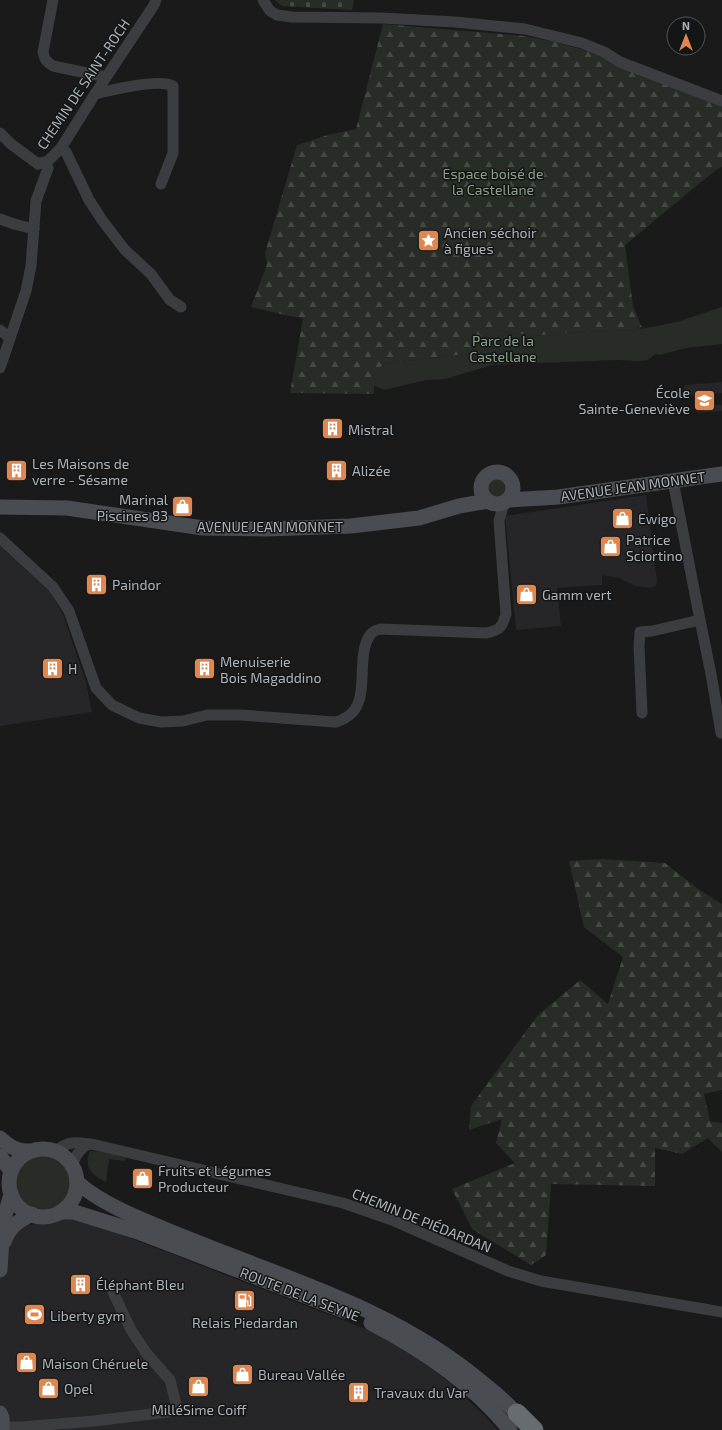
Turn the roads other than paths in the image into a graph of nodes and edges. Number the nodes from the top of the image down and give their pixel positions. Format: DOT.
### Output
graph roads {
  1 [pos="53,0"];
  2 [pos="156,0"];
  3 [pos="263,0"];
  4 [pos="106,77"];
  5 [pos="95,94"];
  6 [pos="722,101"];
  7 [pos="0,133"];
  8 [pos="61,148"];
  9 [pos="43,168"];
  10 [pos="161,184"];
  11 [pos="0,219"];
  12 [pos="34,229"];
  13 [pos="181,308"];
  14 [pos="0,330"];
  15 [pos="10,338"];
  16 [pos="0,368"];
  17 [pos="722,474"];
  18 [pos="673,481"];
  19 [pos="482,484"];
  20 [pos="513,485"];
  21 [pos="544,498"];
  22 [pos="507,501"];
  23 [pos="488,502"];
  24 [pos="459,506"];
  25 [pos="0,508"];
  26 [pos="33,508"];
  27 [pos="0,518"];
  28 [pos="499,521"];
  29 [pos="0,538"];
  30 [pos="700,620"];
  31 [pos="642,713"];
  32 [pos="721,733"];
  33 [pos="0,1138"];
  34 [pos="88,1144"];
  35 [pos="30,1151"];
  36 [pos="56,1151"];
  37 [pos="0,1156"];
  38 [pos="72,1165"];
  39 [pos="11,1170"];
  40 [pos="77,1182"];
  41 [pos="11,1194"];
  42 [pos="60,1212"];
  43 [pos="32,1214"];
  44 [pos="1,1248"];
  45 [pos="0,1270"];
  46 [pos="113,1292"];
  47 [pos="722,1312"];
  48 [pos="514,1422"];
  49 [pos="2,1423"];
  50 [pos="530,1430"];
  51 [pos="534,1430"];
  1 -- 4 [label="street"];
  2 -- 4 [label="street, CHEMIN DE SAINT-ROCH"];
  3 -- 6 [label="street"];
  4 -- 5 [label="street, CHEMIN DE SAINT-ROCH"];
  5 -- 8 [label="street, CHEMIN DE SAINT-ROCH"];
  5 -- 10 [label="street"];
  7 -- 9 [label="street"];
  8 -- 9 [label="street, CHEMIN DE SAINT-ROCH"];
  8 -- 13 [label="street"];
  9 -- 12 [label="street, CHEMIN DE SAINT-ROCH"];
  11 -- 12 [label="street"];
  12 -- 15 [label="street, CHEMIN DE SAINT-ROCH"];
  14 -- 15 [label="street"];
  15 -- 16 [label="street, CHEMIN DE SAINT-ROCH"];
  17 -- 18 [label="main road, AVENUE JEAN MONNET"];
  18 -- 21 [label="main road, AVENUE JEAN MONNET"];
  18 -- 30 [label="street"];
  19 -- 20 [label="main road"];
  19 -- 23 [label="main road"];
  19 -- 24 [label="main road, AVENUE JEAN MONNET"];
  20 -- 21 [label="main road, AVENUE JEAN MONNET"];
  20 -- 22 [label="main road"];
  21 -- 22 [label="main road, AVENUE JEAN MONNET"];
  22 -- 23 [label="main road"];
  22 -- 28 [label="street"];
  23 -- 24 [label="main road, AVENUE JEAN MONNET"];
  23 -- 28 [label="street"];
  24 -- 26 [label="main road, AVENUE JEAN MONNET"];
  25 -- 26 [label="main road, AVENUE JEAN MONNET"];
  25 -- 27 [label="main road, AVENUE JEAN MONNET"];
  26 -- 27 [label="main road, AVENUE JEAN MONNET"];
  28 -- 29 [label="street"];
  30 -- 31 [label="street"];
  30 -- 32 [label="street"];
  33 -- 35 [label="main road"];
  34 -- 36 [label="street, CHEMIN DE PIÉDARDAN"];
  34 -- 38 [label="street"];
  34 -- 47 [label="street, CHEMIN DE PIÉDARDAN"];
  35 -- 36 [label="main road"];
  35 -- 39 [label="main road"];
  36 -- 38 [label="main road"];
  37 -- 39 [label="main road"];
  38 -- 40 [label="main road"];
  39 -- 41 [label="main road"];
  40 -- 42 [label="main road"];
  40 -- 48 [label="main road, ROUTE DE LA SEYNE"];
  41 -- 43 [label="main road"];
  41 -- 44 [label="main road"];
  42 -- 43 [label="main road"];
  42 -- 48 [label="main road, ROUTE DE LA SEYNE"];
  43 -- 44 [label="main road"];
  44 -- 45 [label="main road"];
  46 -- 49 [label="street"];
  48 -- 50 [label="main road"];
  48 -- 51 [label="highway"];
}
